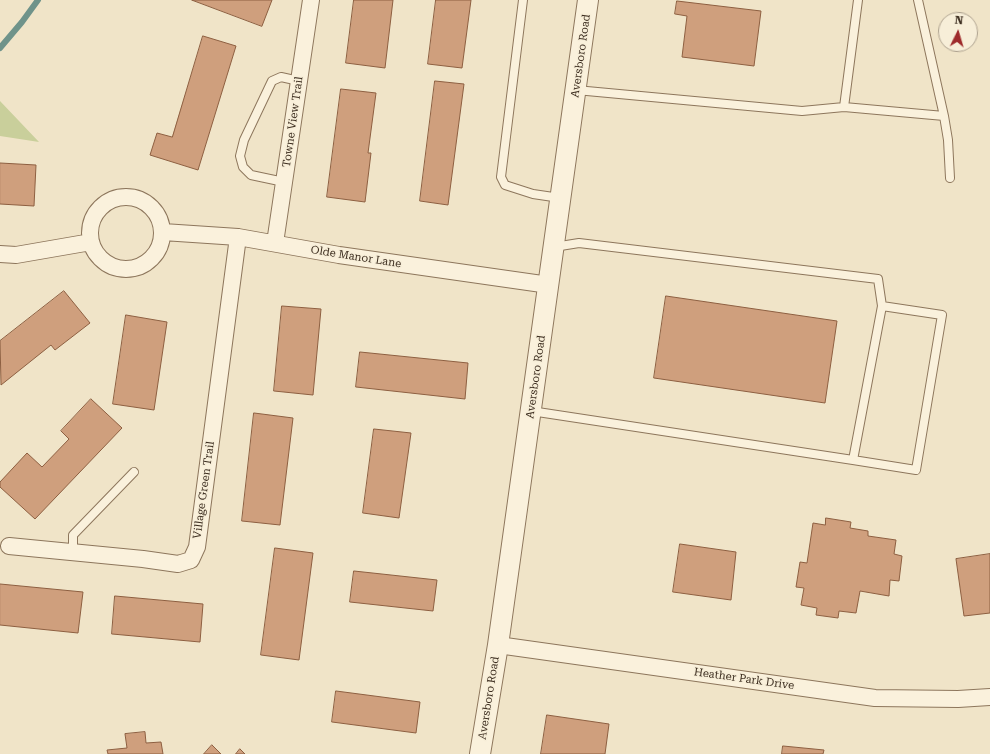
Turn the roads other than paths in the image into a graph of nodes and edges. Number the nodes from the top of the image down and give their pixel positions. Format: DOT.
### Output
graph roads {
  1 [pos="311,0"];
  2 [pos="523,0"];
  3 [pos="588,0"];
  4 [pos="858,0"];
  5 [pos="918,0"];
  6 [pos="299,81"];
  7 [pos="576,90"];
  8 [pos="844,107"];
  9 [pos="944,116"];
  10 [pos="950,178"];
  11 [pos="284,182"];
  12 [pos="561,198"];
  13 [pos="163,232"];
  14 [pos="238,238"];
  15 [pos="91,242"];
  16 [pos="275,243"];
  17 [pos="554,247"];
  18 [pos="0,254"];
  19 [pos="549,285"];
  20 [pos="882,306"];
  21 [pos="531,411"];
  22 [pos="853,460"];
  23 [pos="134,472"];
  24 [pos="9,546"];
  25 [pos="73,553"];
  26 [pos="498,645"];
  27 [pos="990,697"];
  28 [pos="480,754"];
  1 -- 6 [label="street, Towne View Trail"];
  2 -- 12 [label="lane"];
  3 -- 7 [label="street, Aversboro Road"];
  4 -- 8 [label="lane"];
  5 -- 9 [label="lane"];
  6 -- 11 [label="street, Towne View Trail"];
  6 -- 11 [label="lane"];
  7 -- 8 [label="lane"];
  7 -- 12 [label="street, Aversboro Road"];
  8 -- 9 [label="lane"];
  9 -- 10 [label="lane"];
  11 -- 16 [label="street, Towne View Trail"];
  12 -- 17 [label="street, Aversboro Road"];
  13 -- 14 [label="street, Olde Manor Lane"];
  13 -- 15 [label="street"];
  13 -- 15 [label="street"];
  14 -- 16 [label="street, Olde Manor Lane"];
  14 -- 25 [label="street, Village Green Trail"];
  15 -- 18 [label="street"];
  16 -- 19 [label="street, Olde Manor Lane"];
  17 -- 19 [label="street, Aversboro Road"];
  17 -- 20 [label="lane"];
  19 -- 21 [label="street, Aversboro Road"];
  20 -- 22 [label="lane"];
  20 -- 22 [label="lane"];
  21 -- 22 [label="lane"];
  21 -- 26 [label="street, Aversboro Road"];
  23 -- 25 [label="lane"];
  24 -- 25 [label="street, Village Green Trail"];
  26 -- 27 [label="street, Heather Park Drive"];
  26 -- 28 [label="street, Aversboro Road"];
}
